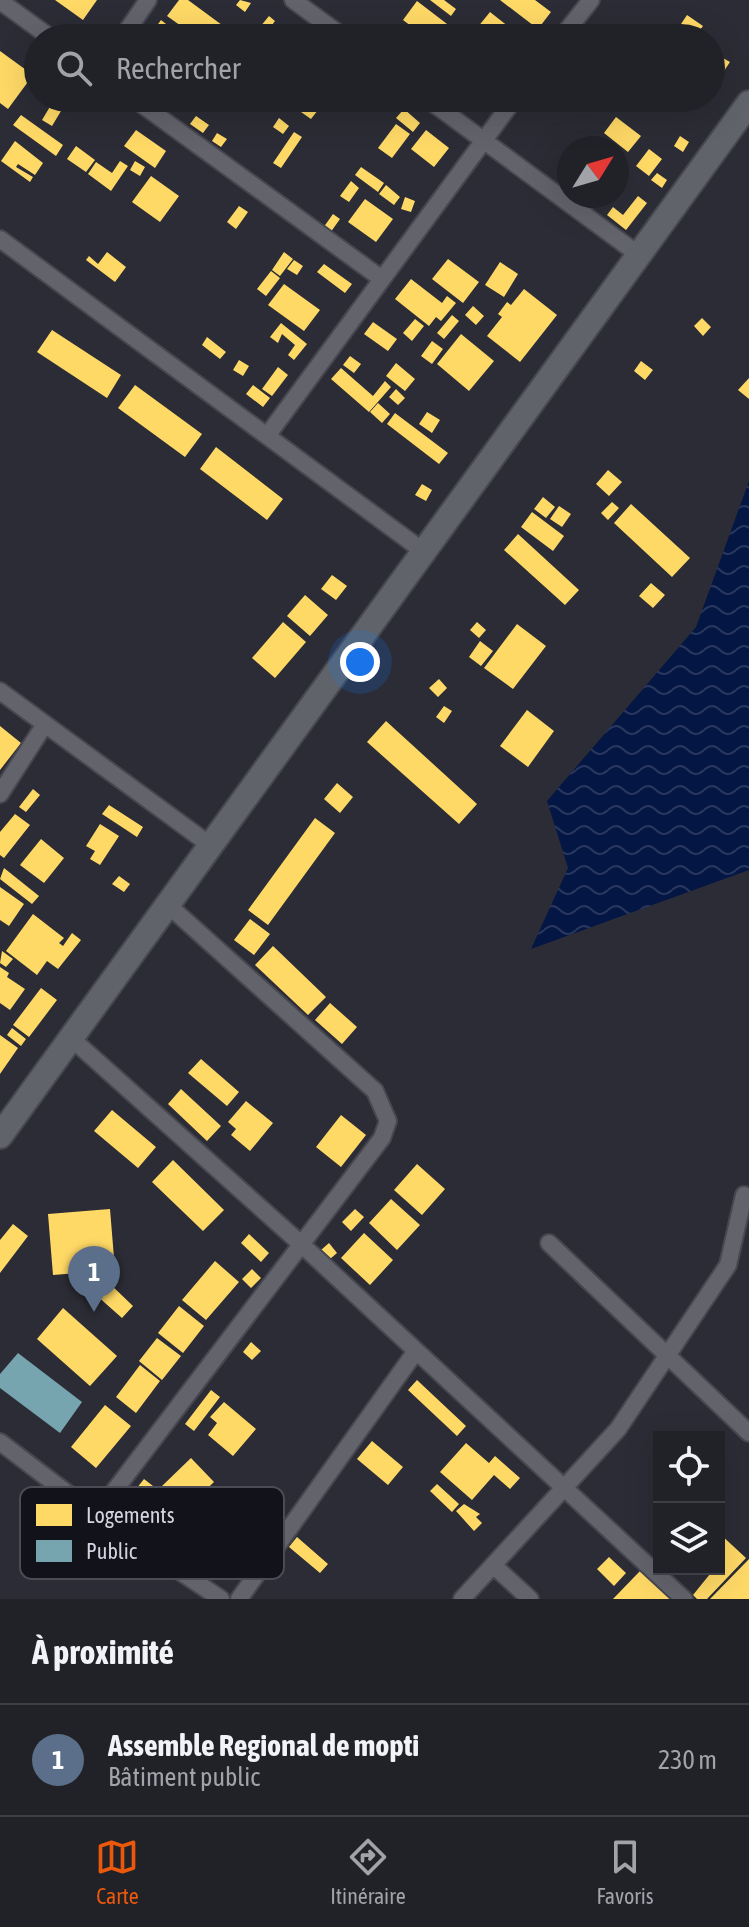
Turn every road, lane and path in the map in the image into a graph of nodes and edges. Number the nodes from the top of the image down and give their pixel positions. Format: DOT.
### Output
graph roads {
  1 [pos="148,0"];
  2 [pos="293,0"];
  3 [pos="0,1"];
  4 [pos="586,2"];
  5 [pos="32,24"];
  6 [pos="132,24"];
  7 [pos="326,24"];
  8 [pos="571,24"];
  9 [pos="749,103"];
  10 [pos="152,112"];
  11 [pos="445,112"];
  12 [pos="504,112"];
  13 [pos="483,140"];
  14 [pos="0,239"];
  15 [pos="639,255"];
  16 [pos="382,279"];
  17 [pos="267,436"];
  18 [pos="423,551"];
  19 [pos="0,691"];
  20 [pos="45,724"];
  21 [pos="0,794"];
  22 [pos="210,845"];
  23 [pos="167,904"];
  24 [pos="71,1038"];
  25 [pos="1,1132"];
  26 [pos="744,1195"];
  27 [pos="549,1243"];
  28 [pos="301,1244"];
  29 [pos="416,1351"];
  30 [pos="666,1354"];
  31 [pos="749,1433"];
  32 [pos="0,1442"];
  33 [pos="59,1487"];
  34 [pos="117,1487"];
  35 [pos="563,1488"];
  36 [pos="284,1536"];
  37 [pos="493,1565"];
  38 [pos="191,1579"];
  39 [pos="253,1579"];
  40 [pos="221,1599"];
  41 [pos="239,1599"];
  42 [pos="462,1599"];
  43 [pos="530,1599"];
  44 [pos="684,1599"];
  1 -- 6 [label="street"];
  2 -- 7 [label="street"];
  3 -- 5 [label="street"];
  4 -- 8 [label="street"];
  9 -- 15 [label="street"];
  10 -- 16 [label="street"];
  11 -- 13 [label="street"];
  12 -- 13 [label="street"];
  13 -- 15 [label="street"];
  13 -- 16 [label="street"];
  14 -- 17 [label="street"];
  15 -- 18 [label="street"];
  16 -- 17 [label="street"];
  17 -- 18 [label="street"];
  18 -- 22 [label="street"];
  19 -- 20 [label="street"];
  20 -- 21 [label="street"];
  20 -- 22 [label="street"];
  22 -- 23 [label="street"];
  23 -- 24 [label="street"];
  23 -- 28 [label="street"];
  24 -- 25 [label="street"];
  24 -- 28 [label="street"];
  26 -- 30 [label="street"];
  27 -- 30 [label="street"];
  28 -- 29 [label="street"];
  28 -- 34 [label="street"];
  29 -- 35 [label="street"];
  29 -- 36 [label="street"];
  30 -- 31 [label="street"];
  30 -- 35 [label="street"];
  32 -- 33 [label="street"];
  35 -- 37 [label="street"];
  35 -- 44 [label="street"];
  37 -- 42 [label="street"];
  37 -- 43 [label="street"];
  38 -- 40 [label="street"];
  39 -- 41 [label="street"];
}
